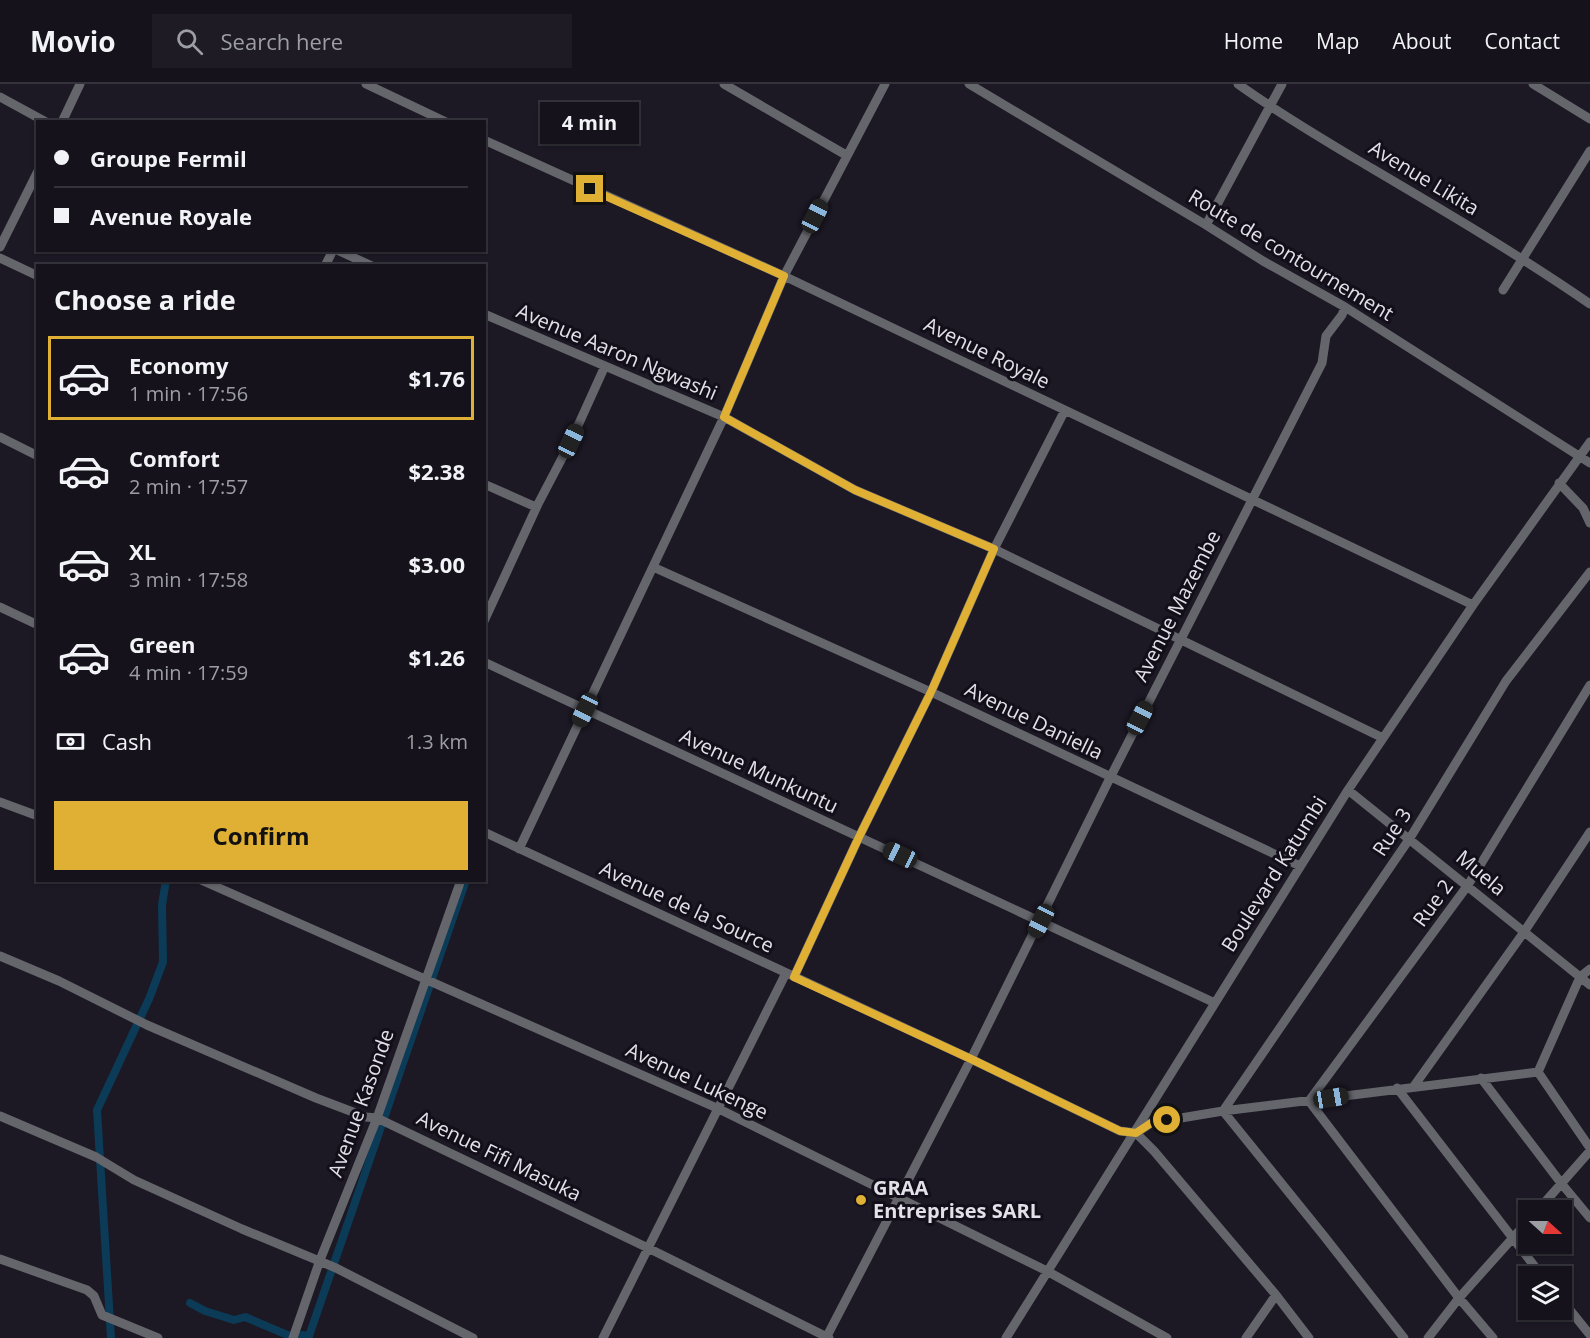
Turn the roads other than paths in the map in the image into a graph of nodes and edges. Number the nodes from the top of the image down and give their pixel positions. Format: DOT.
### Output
graph roads {
  1 [pos="80,84"];
  2 [pos="366,84"];
  3 [pos="724,84"];
  4 [pos="885,84"];
  5 [pos="969,84"];
  6 [pos="1238,84"];
  7 [pos="1282,84"];
  8 [pos="1533,84"];
  9 [pos="0,97"];
  10 [pos="1269,106"];
  11 [pos="1590,119"];
  12 [pos="42,120"];
  13 [pos="63,120"];
  14 [pos="442,120"];
  15 [pos="486,141"];
  16 [pos="1590,151"];
  17 [pos="846,155"];
  18 [pos="36,175"];
  19 [pos="1206,225"];
  20 [pos="0,247"];
  21 [pos="341,252"];
  22 [pos="0,258"];
  23 [pos="1522,259"];
  24 [pos="368,264"];
  25 [pos="36,275"];
  26 [pos="784,276"];
  27 [pos="1503,290"];
  28 [pos="1590,304"];
  29 [pos="1345,307"];
  30 [pos="486,315"];
  31 [pos="605,366"];
  32 [pos="1065,410"];
  33 [pos="724,417"];
  34 [pos="0,437"];
  35 [pos="1590,442"];
  36 [pos="36,455"];
  37 [pos="1578,456"];
  38 [pos="1590,463"];
  39 [pos="1559,483"];
  40 [pos="486,485"];
  41 [pos="1252,499"];
  42 [pos="536,507"];
  43 [pos="1590,523"];
  44 [pos="994,549"];
  45 [pos="653,567"];
  46 [pos="1590,572"];
  47 [pos="1473,604"];
  48 [pos="0,607"];
  49 [pos="486,617"];
  50 [pos="36,624"];
  51 [pos="1181,639"];
  52 [pos="486,663"];
  53 [pos="1590,685"];
  54 [pos="931,692"];
  55 [pos="585,710"];
  56 [pos="1383,738"];
  57 [pos="1110,778"];
  58 [pos="1348,790"];
  59 [pos="0,802"];
  60 [pos="36,815"];
  61 [pos="1590,832"];
  62 [pos="486,833"];
  63 [pos="859,837"];
  64 [pos="1410,838"];
  65 [pos="519,849"];
  66 [pos="1300,866"];
  67 [pos="206,882"];
  68 [pos="460,882"];
  69 [pos="1468,885"];
  70 [pos="1041,921"];
  71 [pos="1524,932"];
  72 [pos="0,956"];
  73 [pos="1590,969"];
  74 [pos="790,975"];
  75 [pos="1580,977"];
  76 [pos="426,978"];
  77 [pos="1590,985"];
  78 [pos="1215,1003"];
  79 [pos="971,1059"];
  80 [pos="1538,1072"];
  81 [pos="1481,1078"];
  82 [pos="1414,1086"];
  83 [pos="1396,1088"];
  84 [pos="1309,1101"];
  85 [pos="719,1109"];
  86 [pos="1222,1111"];
  87 [pos="0,1116"];
  88 [pos="377,1118"];
  89 [pos="1136,1133"];
  90 [pos="1590,1149"];
  91 [pos="1561,1183"];
  92 [pos="898,1199"];
  93 [pos="1547,1200"];
  94 [pos="1590,1218"];
  95 [pos="1518,1233"];
  96 [pos="1512,1240"];
  97 [pos="648,1248"];
  98 [pos="0,1259"];
  99 [pos="323,1262"];
  100 [pos="1534,1266"];
  101 [pos="1047,1271"];
  102 [pos="1276,1295"];
  103 [pos="1459,1298"];
  104 [pos="1572,1312"];
  105 [pos="1590,1335"];
  106 [pos="158,1338"];
  107 [pos="293,1338"];
  108 [pos="473,1338"];
  109 [pos="603,1338"];
  110 [pos="827,1338"];
  111 [pos="1006,1338"];
  112 [pos="1167,1338"];
  113 [pos="1246,1338"];
  114 [pos="1309,1338"];
  115 [pos="1404,1338"];
  116 [pos="1428,1338"];
  117 [pos="1493,1338"];
  1 -- 13 [label="street"];
  2 -- 14 [label="street"];
  3 -- 17 [label="street"];
  4 -- 17 [label="street"];
  5 -- 19 [label="street, Route de contournement"];
  6 -- 10 [label="street, Avenue Likita"];
  7 -- 10 [label="street"];
  8 -- 11 [label="street"];
  9 -- 12 [label="street"];
  10 -- 19 [label="street"];
  10 -- 23 [label="street, Avenue Likita"];
  15 -- 26 [label="street, Avenue Royale"];
  16 -- 23 [label="street"];
  17 -- 26 [label="street"];
  18 -- 20 [label="street"];
  19 -- 29 [label="street, Route de contournement"];
  21 -- 24 [label="street"];
  22 -- 25 [label="street"];
  23 -- 27 [label="street"];
  23 -- 28 [label="street, Avenue Likita"];
  26 -- 32 [label="street, Avenue Royale"];
  26 -- 33 [label="street"];
  29 -- 37 [label="street, Route de contournement"];
  29 -- 41 [label="street, Avenue Mazembe"];
  30 -- 31 [label="street, Avenue Aaron Ngwashi"];
  31 -- 33 [label="street, Avenue Aaron Ngwashi"];
  31 -- 42 [label="street"];
  32 -- 41 [label="street, Avenue Royale"];
  32 -- 44 [label="street"];
  33 -- 44 [label="street, Avenue Aaron Ngwashi"];
  33 -- 45 [label="street"];
  34 -- 36 [label="street"];
  35 -- 37 [label="street, Boulevard Katumbi"];
  37 -- 38 [label="street, Route de contournement"];
  37 -- 39 [label="street, Boulevard Katumbi"];
  39 -- 43 [label="street"];
  39 -- 47 [label="street, Boulevard Katumbi"];
  40 -- 42 [label="street"];
  41 -- 47 [label="street, Avenue Royale"];
  41 -- 51 [label="street, Avenue Mazembe"];
  42 -- 49 [label="street"];
  44 -- 51 [label="street, Avenue Aaron Ngwashi"];
  44 -- 54 [label="street"];
  45 -- 54 [label="street, Avenue Daniella"];
  45 -- 55 [label="street"];
  46 -- 64 [label="street, Rue 3"];
  47 -- 56 [label="street, Boulevard Katumbi"];
  48 -- 50 [label="street"];
  51 -- 56 [label="street, Avenue Aaron Ngwashi"];
  51 -- 57 [label="street, Avenue Mazembe"];
  52 -- 55 [label="street, Avenue Munkuntu"];
  53 -- 69 [label="street, Rue 2"];
  54 -- 57 [label="street, Avenue Daniella"];
  54 -- 63 [label="street"];
  55 -- 63 [label="street, Avenue Munkuntu"];
  55 -- 65 [label="street"];
  56 -- 58 [label="street, Boulevard Katumbi"];
  57 -- 66 [label="street, Avenue Daniella"];
  57 -- 70 [label="street, Avenue Mazembe"];
  58 -- 64 [label="street, Muela"];
  58 -- 66 [label="street, Boulevard Katumbi"];
  59 -- 60 [label="street"];
  61 -- 71 [label="street"];
  62 -- 65 [label="street, Avenue de la Source"];
  63 -- 70 [label="street, Avenue Munkuntu"];
  63 -- 74 [label="street"];
  64 -- 69 [label="street, Muela"];
  64 -- 86 [label="street, Rue 3"];
  65 -- 74 [label="street, Avenue de la Source"];
  66 -- 78 [label="street, Boulevard Katumbi"];
  67 -- 76 [label="street, Avenue Lukenge"];
  68 -- 76 [label="street, Avenue Kasonde"];
  69 -- 71 [label="street, Muela"];
  69 -- 84 [label="street, Rue 2"];
  70 -- 78 [label="street, Avenue Munkuntu"];
  70 -- 79 [label="street, Avenue Mazembe"];
  71 -- 75 [label="street, Muela"];
  71 -- 82 [label="street"];
  72 -- 88 [label="street, Avenue Fifi Masuka"];
  73 -- 75 [label="street"];
  74 -- 79 [label="street, Avenue de la Source"];
  74 -- 85 [label="street"];
  75 -- 77 [label="street, Muela"];
  75 -- 80 [label="street"];
  76 -- 85 [label="street, Avenue Lukenge"];
  76 -- 88 [label="street, Avenue Kasonde"];
  78 -- 89 [label="street, Boulevard Katumbi"];
  79 -- 89 [label="street, Avenue de la Source"];
  79 -- 92 [label="street, Avenue Mazembe"];
  80 -- 81 [label="street"];
  80 -- 90 [label="street"];
  81 -- 82 [label="street"];
  81 -- 91 [label="street"];
  82 -- 83 [label="street"];
  83 -- 84 [label="street"];
  83 -- 96 [label="street"];
  84 -- 86 [label="street"];
  84 -- 103 [label="street"];
  85 -- 92 [label="street, Avenue Lukenge"];
  85 -- 97 [label="street"];
  86 -- 89 [label="street"];
  86 -- 115 [label="street"];
  87 -- 99 [label="street"];
  88 -- 97 [label="street, Avenue Fifi Masuka"];
  88 -- 99 [label="street, Avenue Kasonde"];
  89 -- 101 [label="street, Boulevard Katumbi"];
  89 -- 102 [label="street"];
  90 -- 91 [label="street"];
  91 -- 93 [label="street"];
  91 -- 94 [label="street"];
  92 -- 101 [label="street, Avenue Lukenge"];
  92 -- 110 [label="street, Avenue Mazembe"];
  95 -- 96 [label="street"];
  96 -- 100 [label="street"];
  96 -- 103 [label="street"];
  97 -- 109 [label="street"];
  97 -- 110 [label="street, Avenue Fifi Masuka"];
  98 -- 106 [label="street"];
  99 -- 107 [label="street, Avenue Kasonde"];
  99 -- 108 [label="street"];
  101 -- 111 [label="street, Boulevard Katumbi"];
  101 -- 112 [label="street, Avenue Lukenge"];
  102 -- 113 [label="street"];
  102 -- 114 [label="street"];
  103 -- 116 [label="street"];
  103 -- 117 [label="street"];
  104 -- 105 [label="street"];
}
